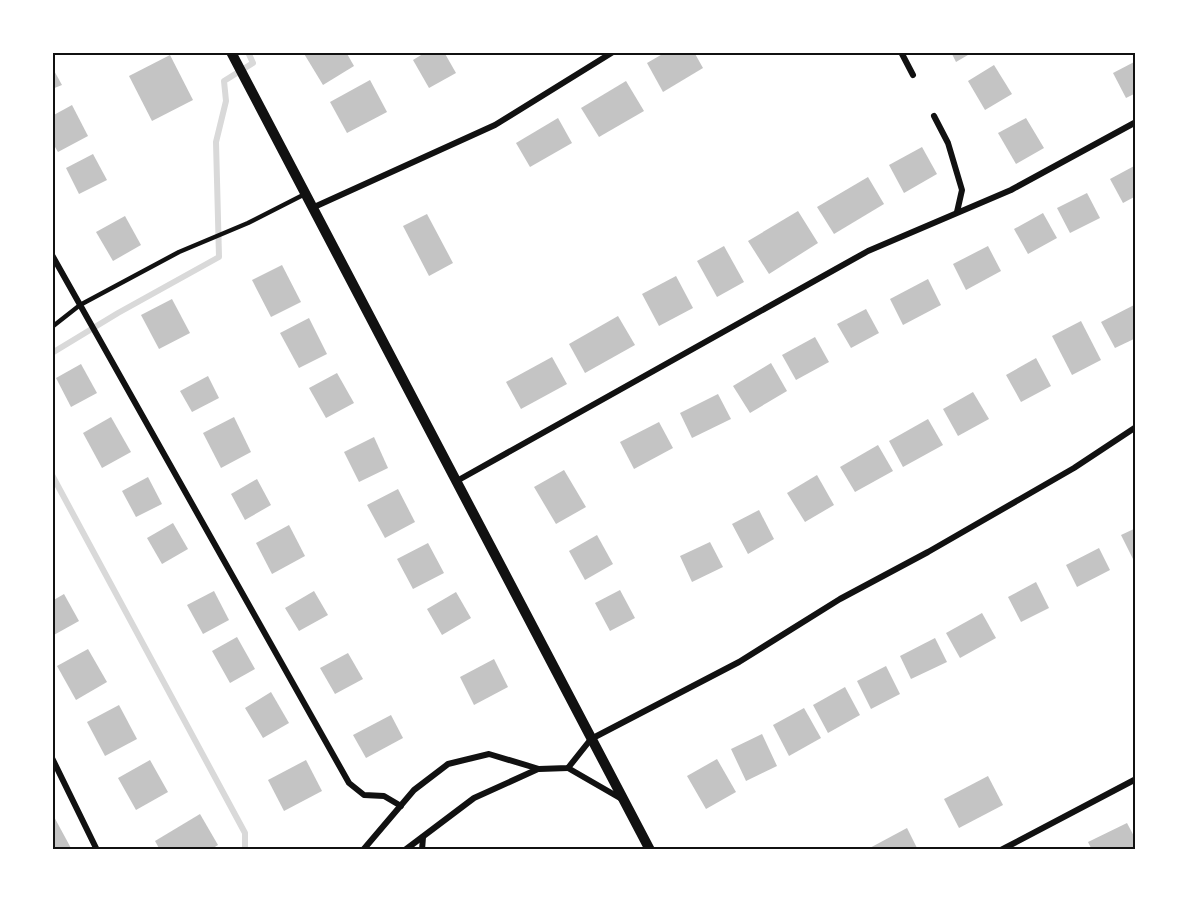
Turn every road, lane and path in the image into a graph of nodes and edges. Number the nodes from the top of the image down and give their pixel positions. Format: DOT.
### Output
graph roads {
  1 [pos="231,52"];
  2 [pos="613,52"];
  3 [pos="901,52"];
  4 [pos="913,75"];
  5 [pos="934,116"];
  6 [pos="1136,122"];
  7 [pos="305,194"];
  8 [pos="312,208"];
  9 [pos="957,212"];
  10 [pos="52,255"];
  11 [pos="80,305"];
  12 [pos="52,327"];
  13 [pos="1136,427"];
  14 [pos="454,482"];
  15 [pos="591,739"];
  16 [pos="52,758"];
  17 [pos="568,768"];
  18 [pos="539,769"];
  19 [pos="1136,779"];
  20 [pos="623,799"];
  21 [pos="401,806"];
  22 [pos="423,837"];
  23 [pos="97,849"];
  24 [pos="363,849"];
  25 [pos="405,849"];
  26 [pos="422,849"];
  27 [pos="650,849"];
  28 [pos="1001,849"];
  1 -- 7 [label="street"];
  2 -- 8 [label="street"];
  3 -- 4 [label="street"];
  5 -- 9 [label="street"];
  6 -- 9 [label="street"];
  7 -- 8 [label="street"];
  7 -- 11 [label="lane"];
  8 -- 14 [label="street"];
  9 -- 14 [label="street"];
  10 -- 11 [label="street"];
  11 -- 12 [label="lane"];
  11 -- 21 [label="street"];
  13 -- 15 [label="street"];
  14 -- 15 [label="street"];
  15 -- 17 [label="street"];
  15 -- 20 [label="street"];
  16 -- 23 [label="street"];
  17 -- 18 [label="street"];
  17 -- 20 [label="street"];
  18 -- 21 [label="street"];
  18 -- 22 [label="street"];
  19 -- 28 [label="street"];
  20 -- 27 [label="street"];
  21 -- 24 [label="street"];
  22 -- 25 [label="street"];
  22 -- 26 [label="street"];
}
